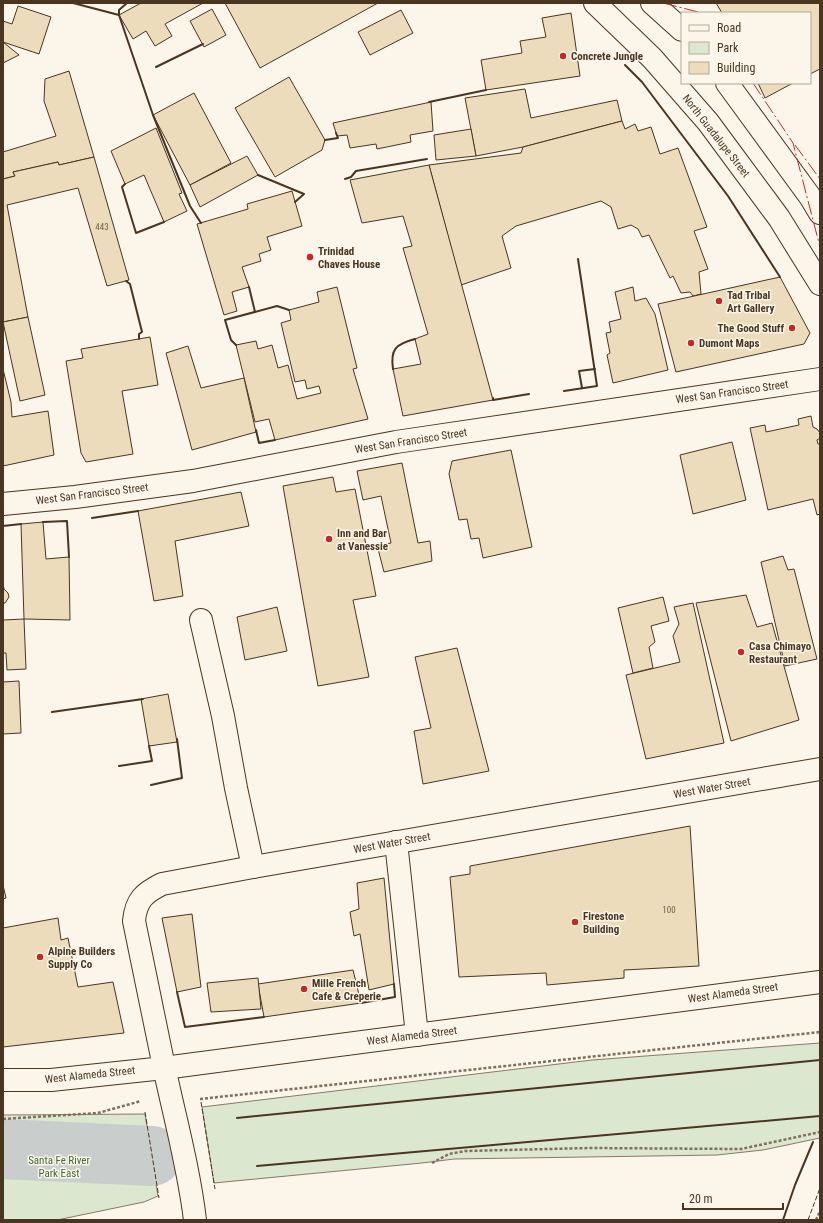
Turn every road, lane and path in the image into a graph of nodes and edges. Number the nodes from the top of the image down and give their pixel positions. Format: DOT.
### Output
graph roads {
  1 [pos="595,3"];
  2 [pos="652,3"];
  3 [pos="681,29"];
  4 [pos="728,84"];
  5 [pos="820,213"];
  6 [pos="820,284"];
  7 [pos="820,379"];
  8 [pos="3,504"];
  9 [pos="201,620"];
  10 [pos="820,769"];
  11 [pos="396,842"];
  12 [pos="253,867"];
  13 [pos="820,982"];
  14 [pos="820,1032"];
  15 [pos="417,1035"];
  16 [pos="164,1068"];
  17 [pos="3,1080"];
  18 [pos="200,1099"];
  19 [pos="141,1101"];
  20 [pos="3,1119"];
  21 [pos="820,1132"];
  22 [pos="432,1163"];
  23 [pos="820,1211"];
  24 [pos="196,1220"];
  25 [pos="816,1220"];
  1 -- 6 [label="street, North Guadalupe Street"];
  2 -- 3 [label="street"];
  4 -- 5 [label="street"];
  7 -- 8 [label="street, West San Francisco Street"];
  9 -- 12 [label="street"];
  10 -- 11 [label="street, West Water Street"];
  11 -- 12 [label="street, West Water Street"];
  11 -- 15 [label="street"];
  12 -- 16 [label="street, West Water Street"];
  13 -- 15 [label="street, West Alameda Street"];
  14 -- 18 [label="path"];
  15 -- 16 [label="street, West Alameda Street"];
  16 -- 17 [label="street, West Alameda Street"];
  16 -- 24 [label="street, West Water Street"];
  19 -- 20 [label="path"];
  21 -- 22 [label="path"];
  23 -- 25 [label="path"];
}
